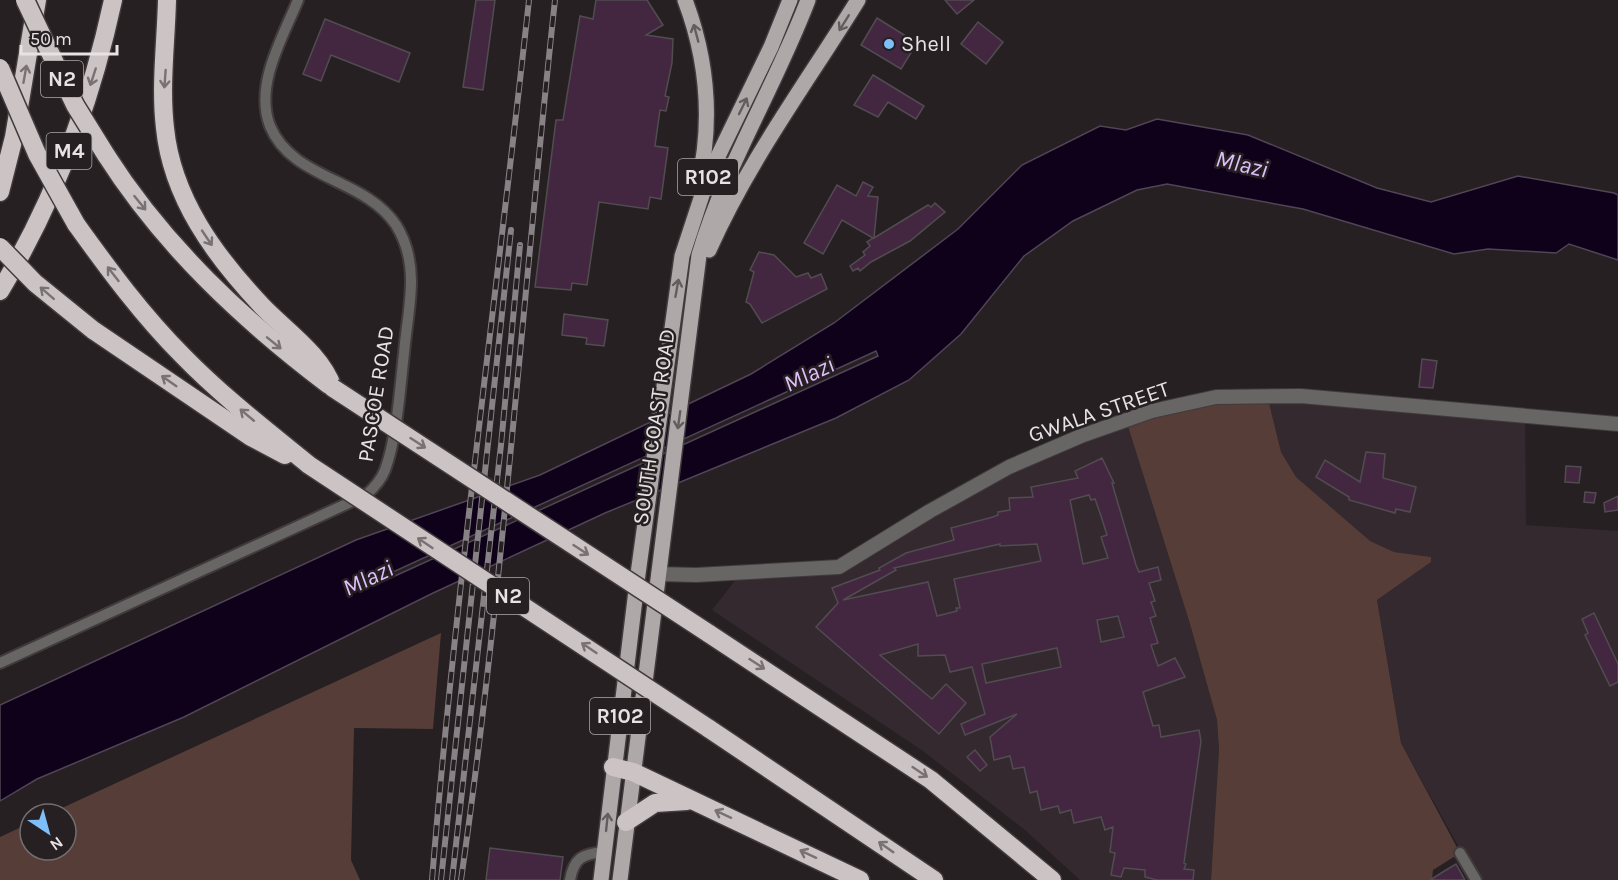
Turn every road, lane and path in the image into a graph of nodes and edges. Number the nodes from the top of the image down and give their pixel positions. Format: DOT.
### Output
graph roads {
  1 [pos="25,0"];
  2 [pos="37,0"];
  3 [pos="114,0"];
  4 [pos="167,0"];
  5 [pos="298,0"];
  6 [pos="685,0"];
  7 [pos="790,0"];
  8 [pos="808,0"];
  9 [pos="858,0"];
  10 [pos="0,68"];
  11 [pos="0,192"];
  12 [pos="0,247"];
  13 [pos="682,256"];
  14 [pos="0,291"];
  15 [pos="690,338"];
  16 [pos="333,388"];
  17 [pos="1618,424"];
  18 [pos="309,465"];
  19 [pos="658,574"];
  20 [pos="0,663"];
  21 [pos="613,767"];
  22 [pos="633,772"];
  23 [pos="694,801"];
  24 [pos="626,822"];
  25 [pos="604,852"];
  26 [pos="1460,854"];
  27 [pos="570,880"];
  28 [pos="601,880"];
  29 [pos="620,880"];
  30 [pos="860,880"];
  31 [pos="934,880"];
  32 [pos="1052,880"];
  33 [pos="1476,880"];
  1 -- 16 [label="highway, N2, one-way, bridge"];
  11 -- 2 [label="highway, M4, one-way"];
  3 -- 14 [label="highway, M4, one-way"];
  4 -- 16 [label="highway, one-way"];
  5 -- 20 [label="street, PASCOE ROAD"];
  13 -- 6 [label="main road, one-way"];
  13 -- 7 [label="main road, SOUTH COAST ROAD / R102, one-way"];
  8 -- 15 [label="main road, SOUTH COAST ROAD / R102"];
  9 -- 15 [label="main road, one-way"];
  18 -- 10 [label="highway, N2, one-way, bridge"];
  18 -- 12 [label="highway, one-way, bridge"];
  21 -- 13 [label="main road, SOUTH COAST ROAD / R102, one-way"];
  15 -- 19 [label="main road, SOUTH COAST ROAD / R102, one-way"];
  16 -- 32 [label="highway, N2, one-way, bridge"];
  17 -- 19 [label="street, GWALA STREET"];
  31 -- 18 [label="highway, N2, one-way, bridge"];
  19 -- 22 [label="main road, SOUTH COAST ROAD / R102"];
  21 -- 22 [label="highway"];
  25 -- 21 [label="main road, SOUTH COAST ROAD / R102, one-way"];
  22 -- 23 [label="highway"];
  22 -- 24 [label="main road, SOUTH COAST ROAD / R102"];
  23 -- 24 [label="highway"];
  30 -- 23 [label="highway, one-way"];
  24 -- 29 [label="main road, SOUTH COAST ROAD / R102"];
  25 -- 27 [label="street"];
  25 -- 28 [label="main road, SOUTH COAST ROAD / R102"];
  26 -- 33 [label="street"];
}
